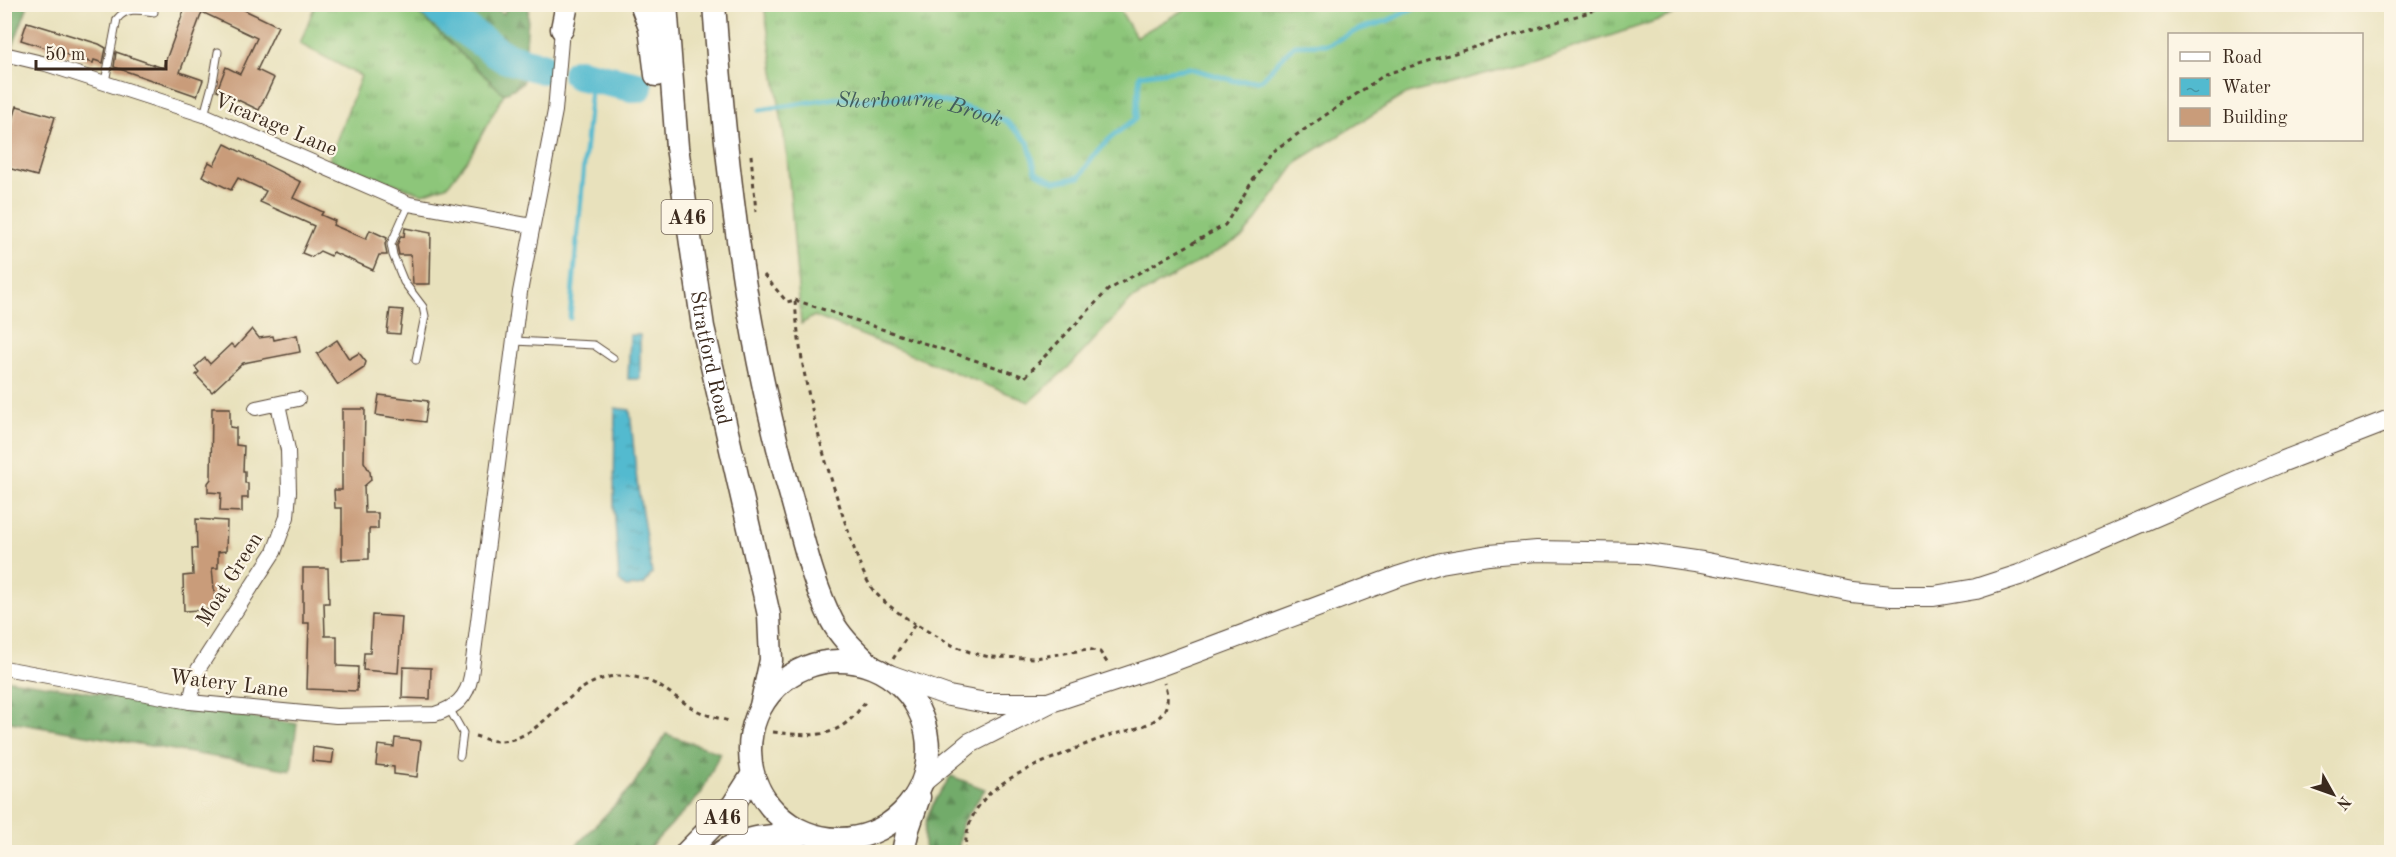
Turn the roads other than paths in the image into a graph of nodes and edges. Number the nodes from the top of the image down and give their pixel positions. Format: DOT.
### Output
graph roads {
  1 [pos="559,4"];
  2 [pos="567,4"];
  3 [pos="641,4"];
  4 [pos="648,4"];
  5 [pos="666,4"];
  6 [pos="714,4"];
  7 [pos="154,12"];
  8 [pos="650,28"];
  9 [pos="562,29"];
  10 [pos="218,52"];
  11 [pos="4,54"];
  12 [pos="105,82"];
  13 [pos="204,115"];
  14 [pos="409,204"];
  15 [pos="532,226"];
  16 [pos="703,327"];
  17 [pos="513,341"];
  18 [pos="613,358"];
  19 [pos="416,360"];
  20 [pos="298,399"];
  21 [pos="278,404"];
  22 [pos="256,408"];
  23 [pos="2391,419"];
  24 [pos="883,667"];
  25 [pos="4,668"];
  26 [pos="190,702"];
  27 [pos="1051,702"];
  28 [pos="761,706"];
  29 [pos="450,710"];
  30 [pos="460,756"];
  31 [pos="751,777"];
  32 [pos="923,786"];
  33 [pos="809,836"];
  34 [pos="687,852"];
  35 [pos="722,852"];
  36 [pos="770,852"];
  37 [pos="784,852"];
  38 [pos="835,852"];
  39 [pos="903,852"];
  1 -- 9 [label="highway"];
  2 -- 9 [label="highway"];
  3 -- 8 [label="highway"];
  4 -- 8 [label="highway"];
  5 -- 16 [label="highway, Stratford Road / A46"];
  6 -- 24 [label="highway, A46"];
  7 -- 12 [label="lane"];
  8 -- 16 [label="highway"];
  9 -- 15 [label="street"];
  10 -- 13 [label="lane"];
  11 -- 12 [label="street, Vicarage Lane"];
  12 -- 13 [label="street, Vicarage Lane"];
  13 -- 14 [label="street, Vicarage Lane"];
  14 -- 15 [label="street, Vicarage Lane"];
  14 -- 19 [label="lane"];
  15 -- 17 [label="street"];
  16 -- 28 [label="highway, Stratford Road / A46"];
  17 -- 18 [label="lane"];
  17 -- 29 [label="street"];
  20 -- 21 [label="street"];
  21 -- 22 [label="street"];
  21 -- 26 [label="street, Moat Green"];
  23 -- 27 [label="main road"];
  24 -- 27 [label="main road"];
  24 -- 28 [label="highway"];
  24 -- 32 [label="highway"];
  25 -- 26 [label="street, Watery Lane"];
  26 -- 29 [label="street, Watery Lane"];
  27 -- 32 [label="main road"];
  28 -- 31 [label="highway"];
  29 -- 30 [label="lane"];
  31 -- 33 [label="highway"];
  31 -- 34 [label="highway, A46"];
  32 -- 33 [label="highway"];
  32 -- 39 [label="highway"];
  33 -- 35 [label="highway, A46"];
  33 -- 38 [label="highway"];
  36 -- 37 [label="highway"];
}
